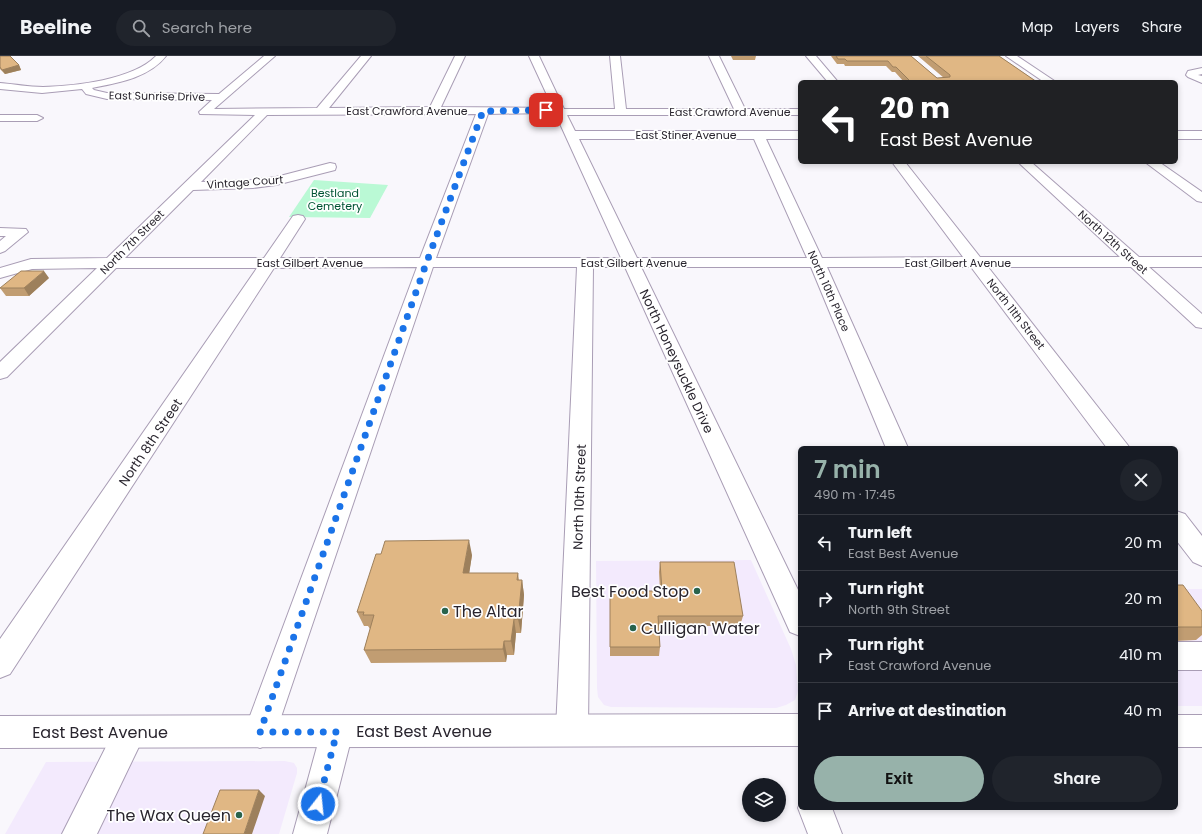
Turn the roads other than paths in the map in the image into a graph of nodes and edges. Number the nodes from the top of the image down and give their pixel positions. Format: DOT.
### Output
graph roads {
  1 [pos="161,56"];
  2 [pos="270,56"];
  3 [pos="366,56"];
  4 [pos="460,56"];
  5 [pos="534,56"];
  6 [pos="615,56"];
  7 [pos="714,56"];
  8 [pos="811,56"];
  9 [pos="1011,56"];
  10 [pos="1202,71"];
  11 [pos="831,80"];
  12 [pos="1048,80"];
  13 [pos="1202,80"];
  14 [pos="0,86"];
  15 [pos="84,86"];
  16 [pos="222,97"];
  17 [pos="434,111"];
  18 [pos="483,111"];
  19 [pos="264,112"];
  20 [pos="320,112"];
  21 [pos="560,112"];
  22 [pos="621,112"];
  23 [pos="741,112"];
  24 [pos="798,112"];
  25 [pos="0,118"];
  26 [pos="37,118"];
  27 [pos="572,135"];
  28 [pos="758,135"];
  29 [pos="798,135"];
  30 [pos="1178,135"];
  31 [pos="1202,135"];
  32 [pos="900,164"];
  33 [pos="1026,164"];
  34 [pos="1154,164"];
  35 [pos="330,167"];
  36 [pos="189,186"];
  37 [pos="1202,198"];
  38 [pos="298,219"];
  39 [pos="0,232"];
  40 [pos="0,248"];
  41 [pos="112,262"];
  42 [pos="1136,262"];
  43 [pos="1202,262"];
  44 [pos="270,263"];
  45 [pos="585,263"];
  46 [pos="631,263"];
  47 [pos="817,263"];
  48 [pos="976,263"];
  49 [pos="426,264"];
  50 [pos="0,274"];
  51 [pos="1202,323"];
  52 [pos="0,373"];
  53 [pos="896,446"];
  54 [pos="1117,446"];
  55 [pos="1178,524"];
  56 [pos="1202,555"];
  57 [pos="798,619"];
  58 [pos="1178,656"];
  59 [pos="1202,656"];
  60 [pos="0,664"];
  61 [pos="572,730"];
  62 [pos="1178,731"];
  63 [pos="1202,731"];
  64 [pos="0,732"];
  65 [pos="130,732"];
  66 [pos="260,732"];
  67 [pos="337,732"];
  68 [pos="798,733"];
  69 [pos="815,810"];
  70 [pos="79,834"];
  71 [pos="310,834"];
  72 [pos="825,834"];
  1 -- 15 [label="street"];
  2 -- 16 [label="street"];
  3 -- 20 [label="street"];
  4 -- 17 [label="street"];
  5 -- 21 [label="street, North Honeysuckle Drive"];
  6 -- 22 [label="street"];
  7 -- 23 [label="street"];
  8 -- 11 [label="street"];
  9 -- 12 [label="street"];
  10 -- 13 [label="street"];
  14 -- 15 [label="street"];
  15 -- 16 [label="street, East Sunrise Drive"];
  16 -- 19 [label="street, East Crawford Avenue"];
  17 -- 18 [label="street, East Crawford Avenue"];
  17 -- 20 [label="street, East Crawford Avenue"];
  18 -- 21 [label="street, East Crawford Avenue"];
  18 -- 49 [label="street"];
  19 -- 20 [label="street, East Crawford Avenue"];
  19 -- 36 [label="street, North 7th Street"];
  21 -- 22 [label="street, East Crawford Avenue"];
  21 -- 27 [label="street, North Honeysuckle Drive"];
  22 -- 23 [label="street, East Crawford Avenue"];
  23 -- 24 [label="street, East Crawford Avenue"];
  25 -- 26 [label="street"];
  27 -- 28 [label="street, East Stiner Avenue"];
  27 -- 46 [label="street, North Honeysuckle Drive"];
  28 -- 29 [label="street, East Stiner Avenue"];
  28 -- 47 [label="street, North 10th Place"];
  30 -- 31 [label="street"];
  32 -- 48 [label="street, North 11th Street"];
  33 -- 42 [label="street, North 12th Street"];
  34 -- 37 [label="street"];
  35 -- 36 [label="street, Vintage Court"];
  36 -- 41 [label="street, North 7th Street"];
  38 -- 44 [label="street, North 8th Street"];
  39 -- 40 [label="street"];
  41 -- 44 [label="street, East Gilbert Avenue"];
  41 -- 50 [label="street, East Gilbert Avenue"];
  41 -- 52 [label="street, North 7th Street"];
  42 -- 43 [label="street, East Gilbert Avenue"];
  42 -- 48 [label="street, East Gilbert Avenue"];
  42 -- 51 [label="street, North 12th Street"];
  44 -- 49 [label="street, East Gilbert Avenue"];
  44 -- 60 [label="street, North 8th Street"];
  45 -- 46 [label="street, East Gilbert Avenue"];
  45 -- 49 [label="street, East Gilbert Avenue"];
  45 -- 61 [label="street, North 10th Street"];
  46 -- 47 [label="street, East Gilbert Avenue"];
  46 -- 57 [label="street, North Honeysuckle Drive"];
  47 -- 48 [label="street, East Gilbert Avenue"];
  47 -- 53 [label="street, North 10th Place"];
  48 -- 54 [label="street, North 11th Street"];
  49 -- 66 [label="street"];
  55 -- 56 [label="street"];
  58 -- 59 [label="street"];
  61 -- 67 [label="street, East Best Avenue"];
  61 -- 68 [label="street, East Best Avenue"];
  62 -- 63 [label="street"];
  64 -- 65 [label="street, East Best Avenue"];
  65 -- 66 [label="street, East Best Avenue"];
  65 -- 70 [label="street"];
  66 -- 67 [label="street, East Best Avenue"];
  67 -- 71 [label="street"];
  69 -- 72 [label="street"];
}
